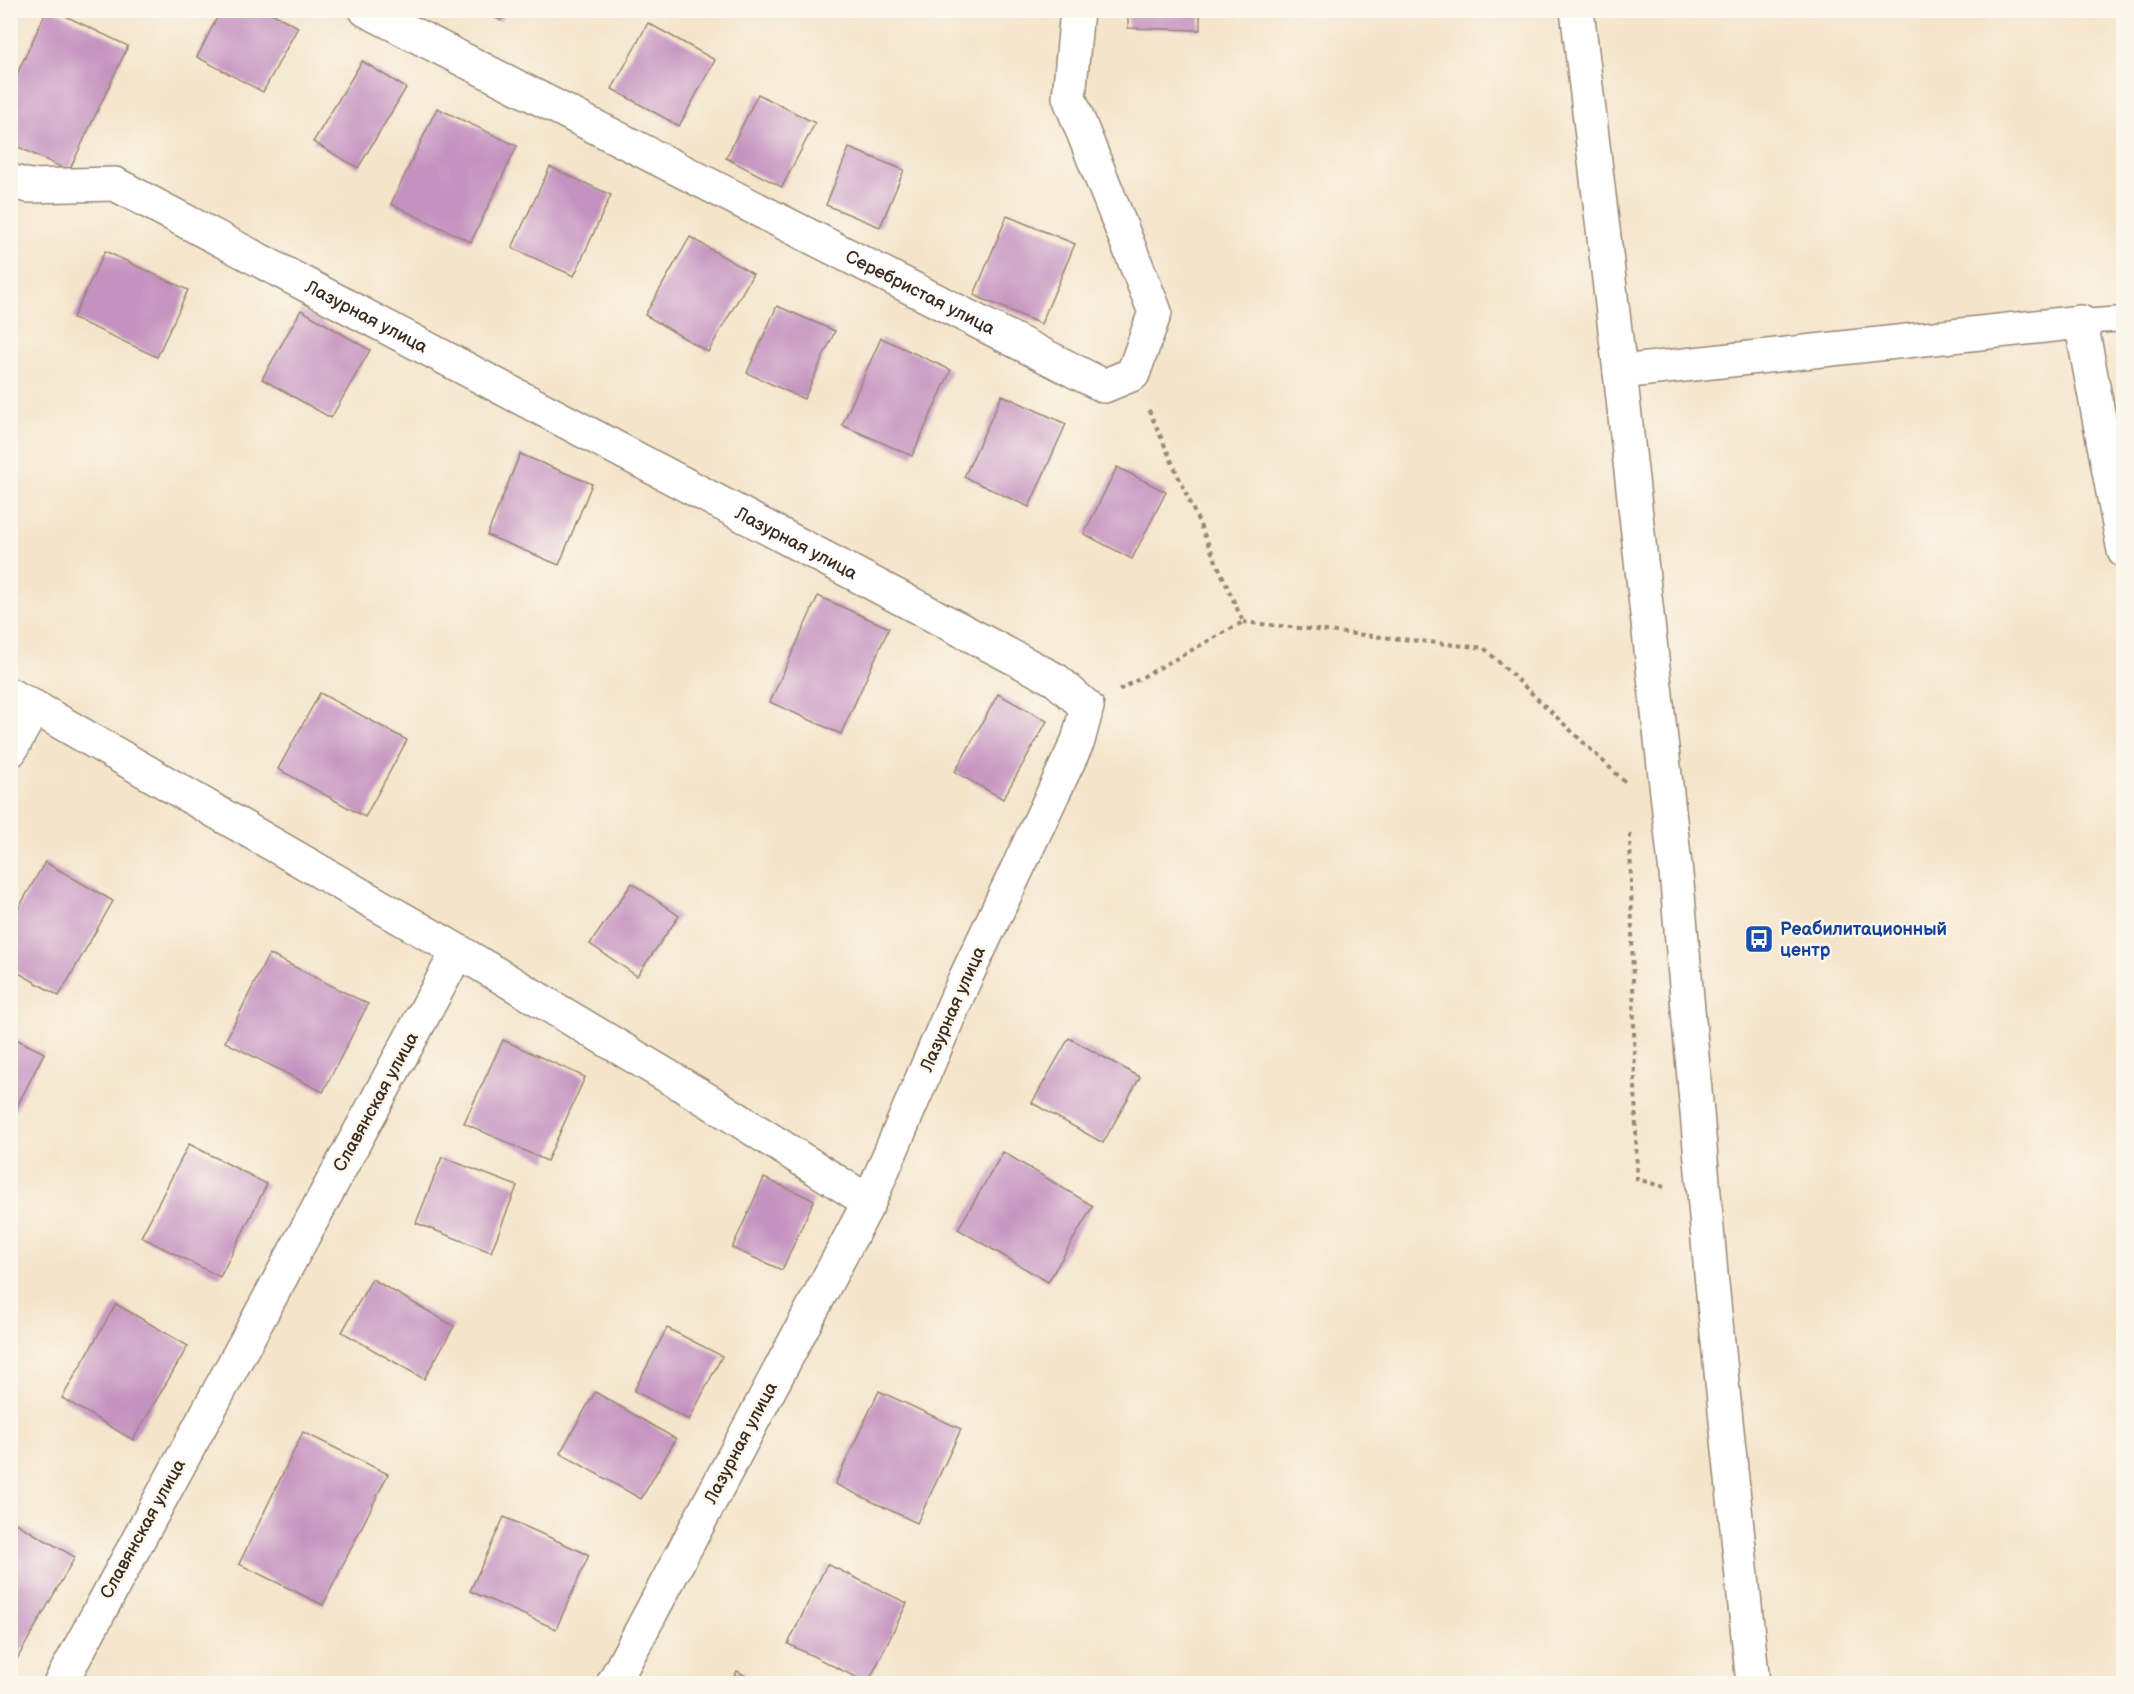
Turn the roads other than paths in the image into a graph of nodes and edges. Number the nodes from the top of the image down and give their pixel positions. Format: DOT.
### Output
graph roads {
  1 [pos="1077,10"];
  2 [pos="1577,10"];
  3 [pos="367,11"];
  4 [pos="10,181"];
  5 [pos="2124,319"];
  6 [pos="2081,322"];
  7 [pos="1620,372"];
  8 [pos="2124,551"];
  9 [pos="22,701"];
  10 [pos="10,751"];
  11 [pos="458,951"];
  12 [pos="868,1202"];
  13 [pos="60,1683"];
  14 [pos="613,1683"];
  15 [pos="1753,1683"];
  1 -- 3 [label="street, Серебристая улица"];
  2 -- 7 [label="street"];
  4 -- 12 [label="street, Лазурная улица"];
  5 -- 6 [label="lane"];
  6 -- 7 [label="street"];
  6 -- 8 [label="street"];
  7 -- 15 [label="street"];
  9 -- 10 [label="street"];
  9 -- 11 [label="street"];
  11 -- 12 [label="street"];
  11 -- 13 [label="street, Славянская улица"];
  12 -- 14 [label="street, Лазурная улица"];
}
